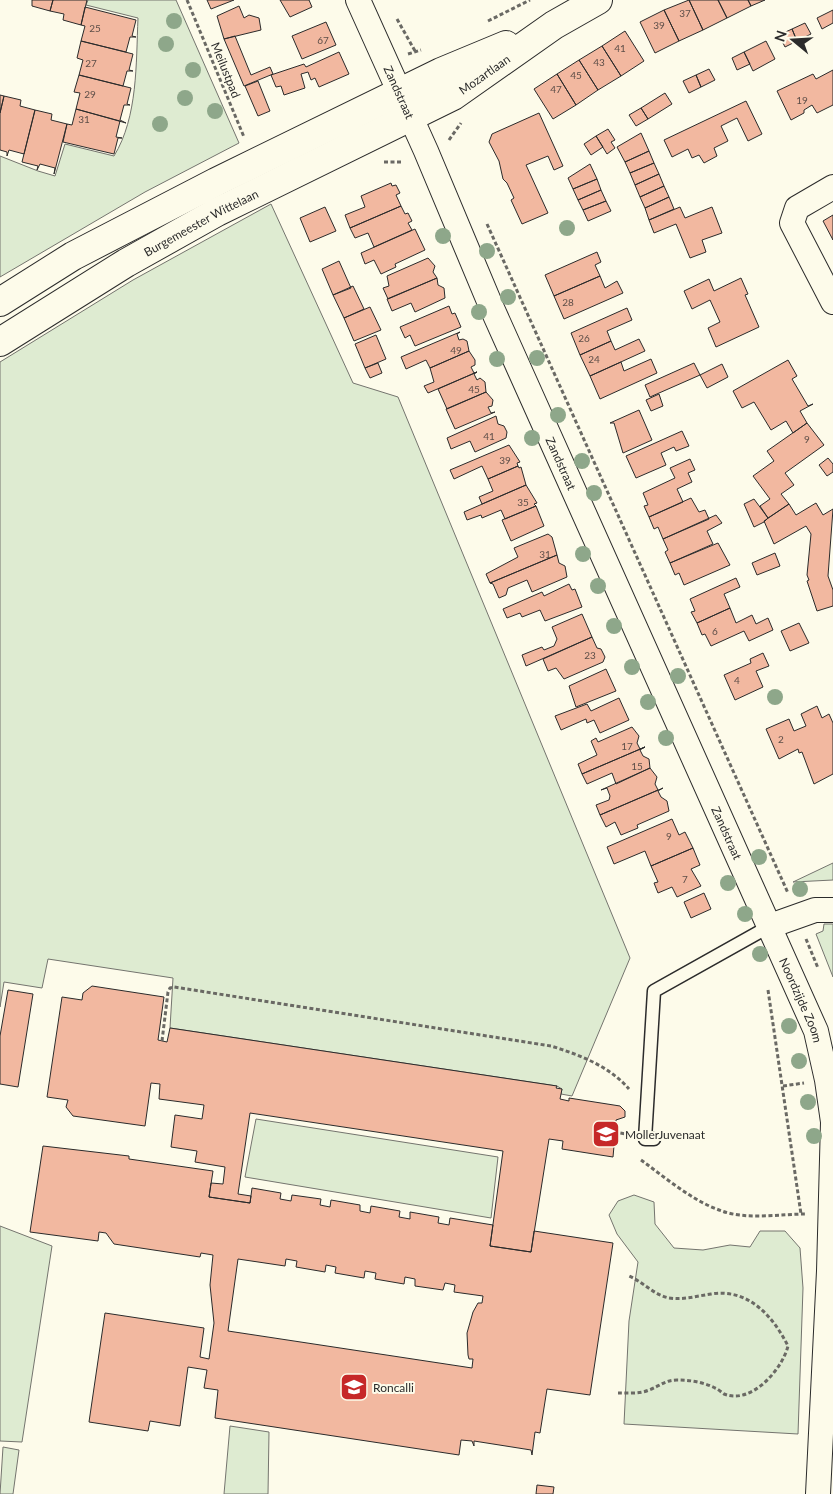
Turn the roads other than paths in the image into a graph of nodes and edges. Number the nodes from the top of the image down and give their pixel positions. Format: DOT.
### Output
graph roads {
  1 [pos="358,0"];
  2 [pos="598,0"];
  3 [pos="404,105"];
  4 [pos="833,187"];
  5 [pos="0,302"];
  6 [pos="833,302"];
  7 [pos="0,342"];
  8 [pos="833,910"];
  9 [pos="770,926"];
  10 [pos="654,1139"];
  11 [pos="818,1494"];
  1 -- 3 [label="street, Zandstraat"];
  2 -- 3 [label="street, Mozartlaan"];
  3 -- 5 [label="street"];
  3 -- 7 [label="street, Burgemeester Wittelaan"];
  3 -- 9 [label="street, Zandstraat"];
  4 -- 6 [label="street"];
  8 -- 9 [label="street"];
  9 -- 10 [label="lane"];
  9 -- 11 [label="street, Noordzijde Zoom"];
}
